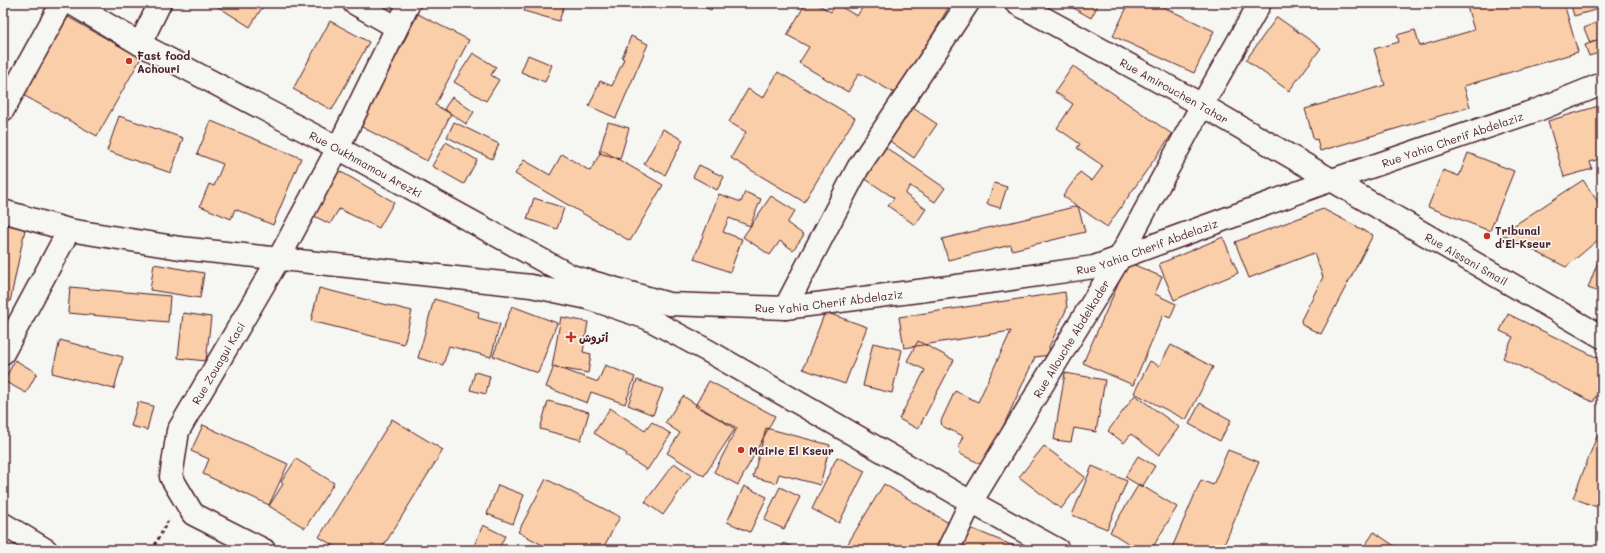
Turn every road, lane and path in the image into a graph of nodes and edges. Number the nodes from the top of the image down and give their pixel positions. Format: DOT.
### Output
graph roads {
  1 [pos="62,3"];
  2 [pos="71,3"];
  3 [pos="160,3"];
  4 [pos="354,3"];
  5 [pos="409,3"];
  6 [pos="968,3"];
  7 [pos="1016,3"];
  8 [pos="1260,3"];
  9 [pos="396,27"];
  10 [pos="140,44"];
  11 [pos="1602,84"];
  12 [pos="1202,105"];
  13 [pos="3,110"];
  14 [pos="338,148"];
  15 [pos="1332,180"];
  16 [pos="3,211"];
  17 [pos="67,233"];
  18 [pos="1119,259"];
  19 [pos="278,260"];
  20 [pos="669,304"];
  21 [pos="785,308"];
  22 [pos="1602,337"];
  23 [pos="3,352"];
  24 [pos="971,502"];
  25 [pos="3,524"];
  26 [pos="46,550"];
  27 [pos="264,550"];
  28 [pos="948,550"];
  29 [pos="1058,550"];
  1 -- 13 [label="street"];
  2 -- 10 [label="street, Rue Oukhmamou Arezki"];
  3 -- 10 [label="street"];
  4 -- 9 [label="street"];
  5 -- 9 [label="street, Rue Zouagui Kaci"];
  6 -- 21 [label="street"];
  7 -- 12 [label="street, Rue Amirouchen Tahar"];
  8 -- 12 [label="street, Rue Allouche Abdelkader"];
  9 -- 14 [label="street, Rue Zouagui Kaci"];
  10 -- 14 [label="street, Rue Oukhmamou Arezki"];
  11 -- 15 [label="street, Rue Yahia Cherif Abdelaziz"];
  12 -- 15 [label="street, Rue Amirouchen Tahar"];
  12 -- 18 [label="street, Rue Allouche Abdelkader"];
  14 -- 19 [label="street, Rue Zouagui Kaci"];
  14 -- 20 [label="street, Rue Oukhmamou Arezki"];
  15 -- 18 [label="street, Rue Yahia Cherif Abdelaziz"];
  15 -- 22 [label="street, Rue Aissani Smail"];
  16 -- 17 [label="street"];
  17 -- 19 [label="street"];
  17 -- 23 [label="street"];
  18 -- 21 [label="street, Rue Yahia Cherif Abdelaziz"];
  18 -- 24 [label="street, Rue Allouche Abdelkader"];
  19 -- 24 [label="street"];
  19 -- 27 [label="street, Rue Zouagui Kaci"];
  20 -- 21 [label="street, Rue Yahia Cherif Abdelaziz"];
  24 -- 28 [label="street, Rue Allouche Abdelkader"];
  24 -- 29 [label="street"];
  25 -- 26 [label="street"];
}
